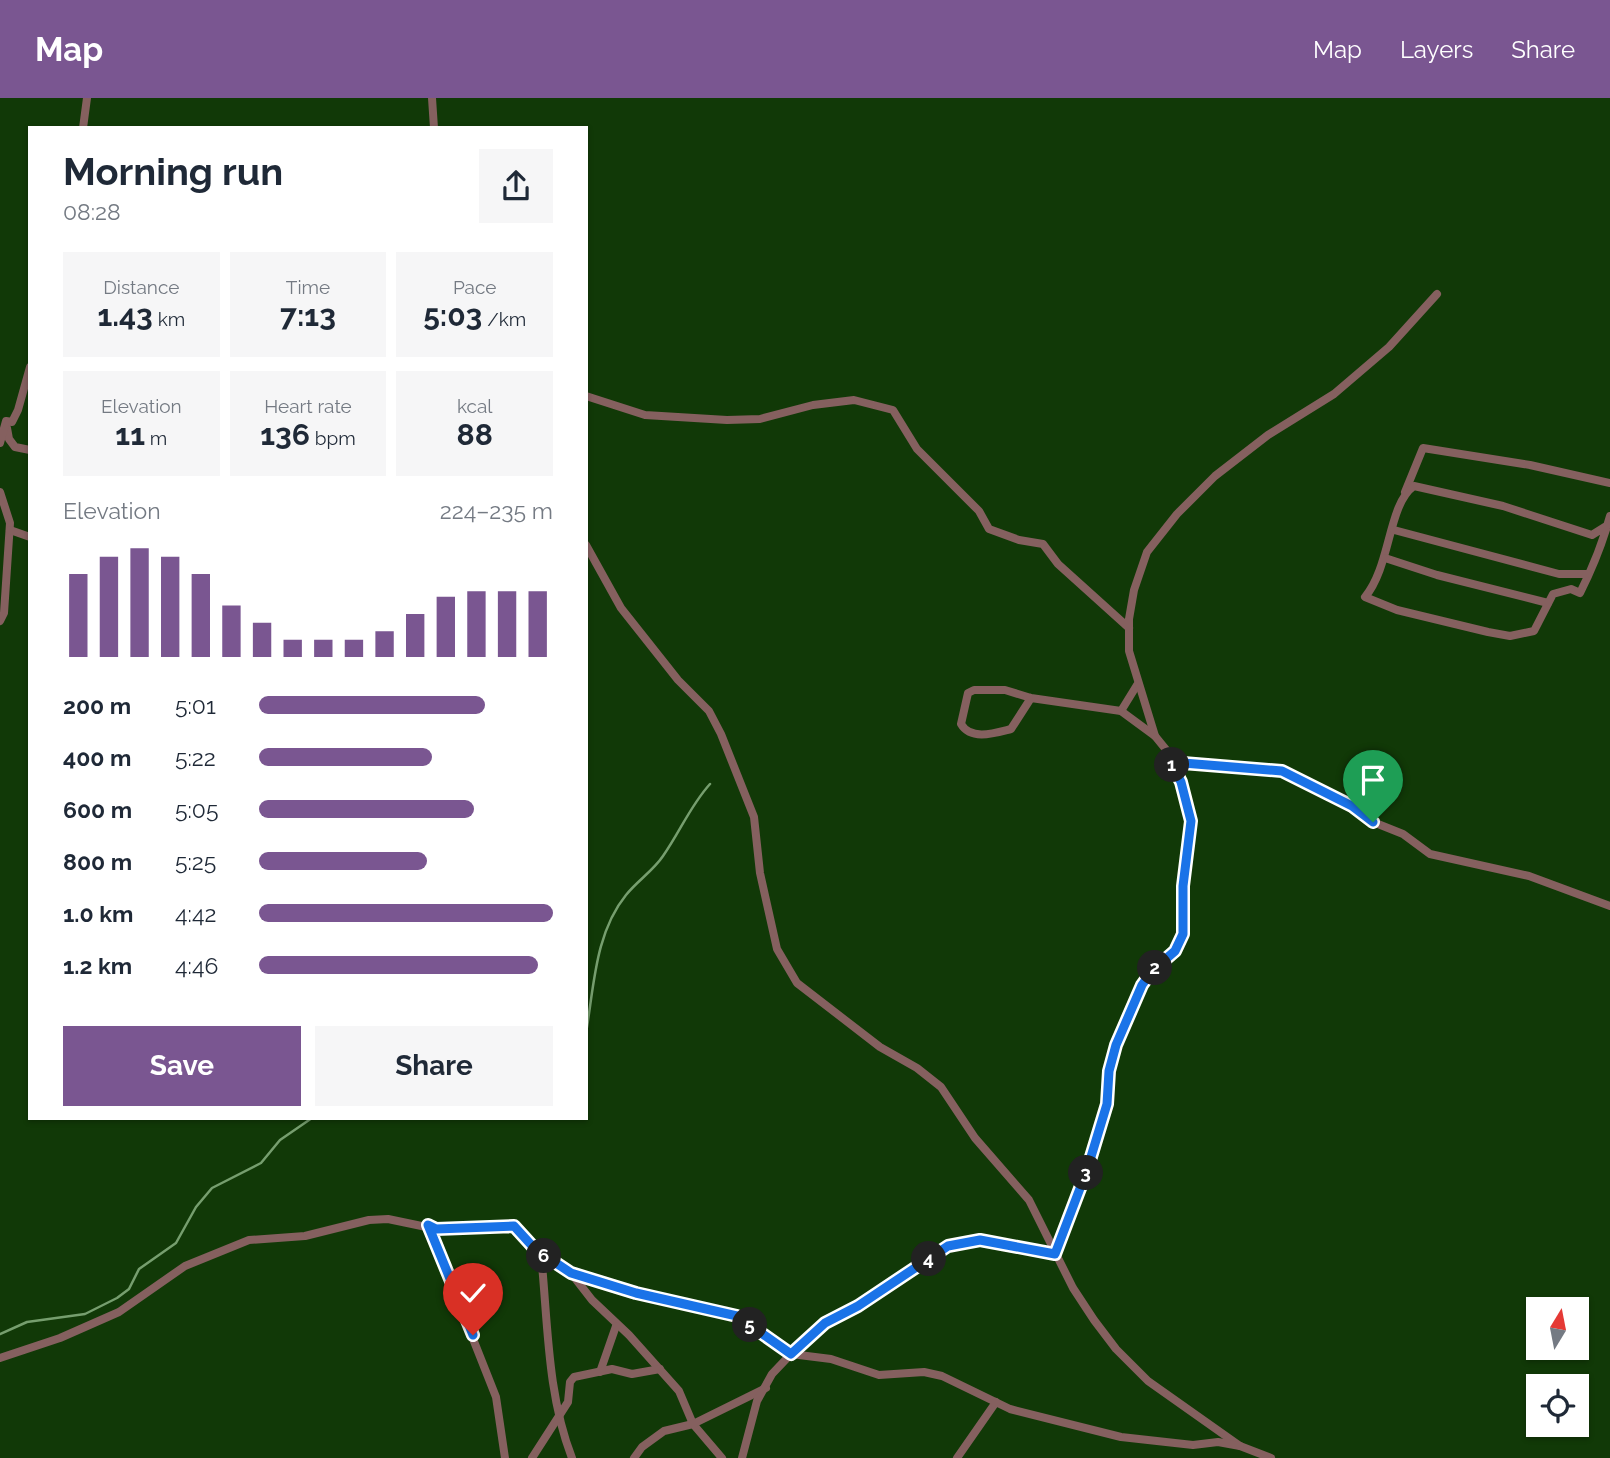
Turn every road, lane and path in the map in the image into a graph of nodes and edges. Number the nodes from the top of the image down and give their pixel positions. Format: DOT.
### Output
graph roads {
  1 [pos="88,98"];
  2 [pos="432,98"];
  3 [pos="82,126"];
  4 [pos="434,126"];
  5 [pos="1437,293"];
  6 [pos="28,374"];
  7 [pos="588,397"];
  8 [pos="6,421"];
  9 [pos="0,443"];
  10 [pos="28,450"];
  11 [pos="1610,483"];
  12 [pos="0,492"];
  13 [pos="1405,492"];
  14 [pos="1610,516"];
  15 [pos="1608,525"];
  16 [pos="10,530"];
  17 [pos="1394,530"];
  18 [pos="28,536"];
  19 [pos="588,549"];
  20 [pos="1385,558"];
  21 [pos="1588,574"];
  22 [pos="1548,603"];
  23 [pos="0,621"];
  24 [pos="1129,628"];
  25 [pos="1137,685"];
  26 [pos="1031,698"];
  27 [pos="1121,711"];
  28 [pos="1155,736"];
  29 [pos="1171,762"];
  30 [pos="1610,906"];
  31 [pos="428,1225"];
  32 [pos="541,1254"];
  33 [pos="1055,1254"];
  34 [pos="571,1273"];
  35 [pos="616,1326"];
  36 [pos="791,1354"];
  37 [pos="0,1358"];
  38 [pos="660,1370"];
  39 [pos="600,1372"];
  40 [pos="766,1388"];
  41 [pos="996,1402"];
  42 [pos="559,1417"];
  43 [pos="693,1424"];
  44 [pos="1240,1446"];
  45 [pos="505,1458"];
  46 [pos="531,1458"];
  47 [pos="572,1458"];
  48 [pos="634,1458"];
  49 [pos="722,1458"];
  50 [pos="742,1458"];
  51 [pos="957,1458"];
  52 [pos="1271,1458"];
  1 -- 3 [label="street"];
  2 -- 4 [label="street"];
  5 -- 24 [label="street"];
  6 -- 8 [label="street"];
  7 -- 24 [label="street"];
  8 -- 9 [label="street"];
  8 -- 10 [label="street"];
  11 -- 13 [label="street"];
  12 -- 16 [label="street"];
  13 -- 15 [label="street"];
  13 -- 17 [label="street"];
  14 -- 15 [label="street"];
  15 -- 21 [label="street"];
  16 -- 18 [label="street"];
  16 -- 23 [label="street"];
  17 -- 20 [label="street"];
  17 -- 21 [label="street"];
  19 -- 33 [label="street"];
  20 -- 22 [label="street"];
  20 -- 22 [label="street"];
  21 -- 22 [label="street"];
  24 -- 25 [label="street"];
  25 -- 27 [label="street"];
  25 -- 28 [label="street"];
  26 -- 26 [label="street"];
  26 -- 27 [label="street"];
  27 -- 28 [label="street"];
  28 -- 29 [label="street"];
  29 -- 30 [label="street"];
  29 -- 33 [label="street"];
  31 -- 32 [label="street"];
  31 -- 37 [label="street"];
  31 -- 45 [label="street"];
  32 -- 34 [label="street"];
  32 -- 42 [label="street"];
  33 -- 36 [label="street"];
  33 -- 44 [label="street"];
  34 -- 35 [label="street"];
  34 -- 36 [label="street"];
  35 -- 38 [label="street"];
  35 -- 39 [label="street"];
  36 -- 40 [label="street"];
  36 -- 41 [label="street"];
  38 -- 39 [label="street"];
  38 -- 43 [label="street"];
  39 -- 42 [label="street"];
  40 -- 43 [label="street"];
  40 -- 50 [label="street"];
  41 -- 44 [label="street"];
  41 -- 51 [label="street"];
  42 -- 46 [label="street"];
  42 -- 47 [label="street"];
  43 -- 48 [label="street"];
  43 -- 49 [label="street"];
  44 -- 52 [label="street"];
}
